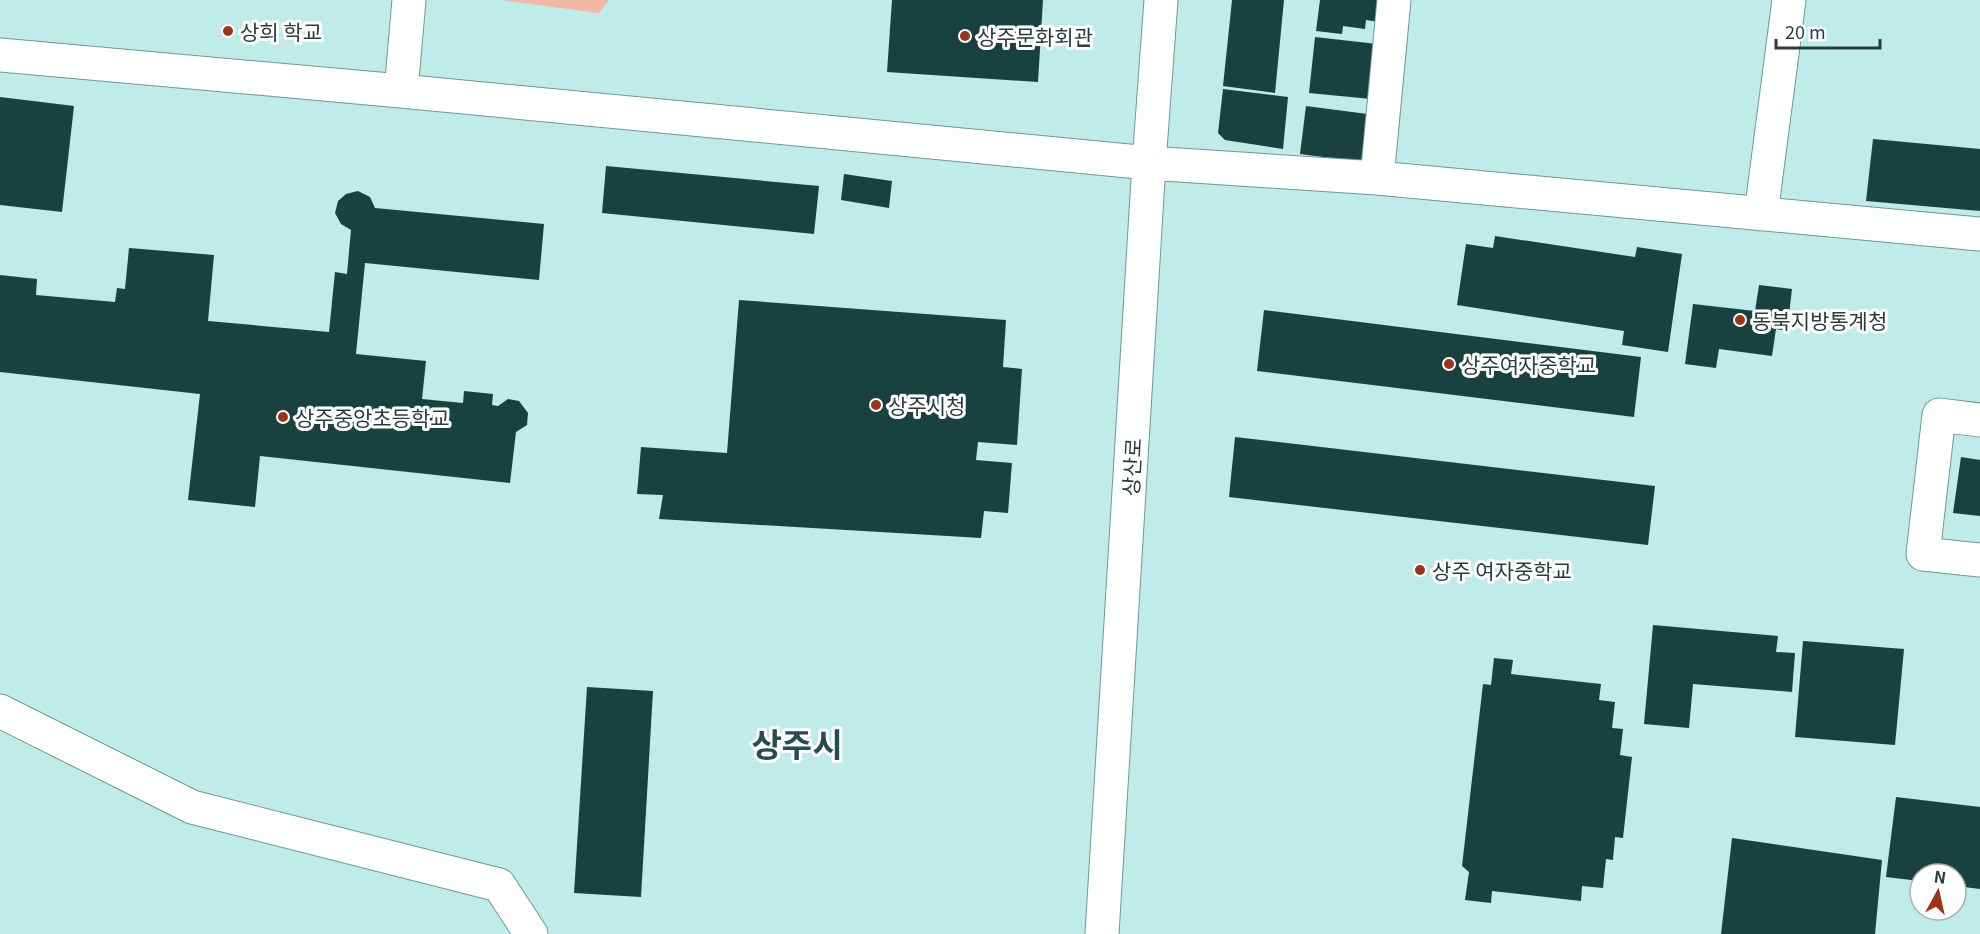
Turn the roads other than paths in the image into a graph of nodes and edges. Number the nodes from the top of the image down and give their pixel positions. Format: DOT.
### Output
graph roads {
  1 [pos="409,0"];
  2 [pos="1161,0"];
  3 [pos="1394,0"];
  4 [pos="1789,0"];
  5 [pos="0,55"];
  6 [pos="401,91"];
  7 [pos="1149,163"];
  8 [pos="1377,178"];
  9 [pos="1761,214"];
  10 [pos="1980,234"];
  11 [pos="1980,420"];
  12 [pos="1980,560"];
  13 [pos="0,711"];
  14 [pos="531,934"];
  15 [pos="1102,934"];
  1 -- 6 [label="street"];
  2 -- 7 [label="street, 상산로"];
  3 -- 8 [label="street"];
  4 -- 9 [label="street"];
  5 -- 6 [label="street"];
  6 -- 7 [label="street"];
  7 -- 8 [label="street"];
  7 -- 15 [label="street, 상산로"];
  8 -- 9 [label="street"];
  9 -- 10 [label="street"];
  11 -- 12 [label="street"];
  13 -- 14 [label="street"];
}
